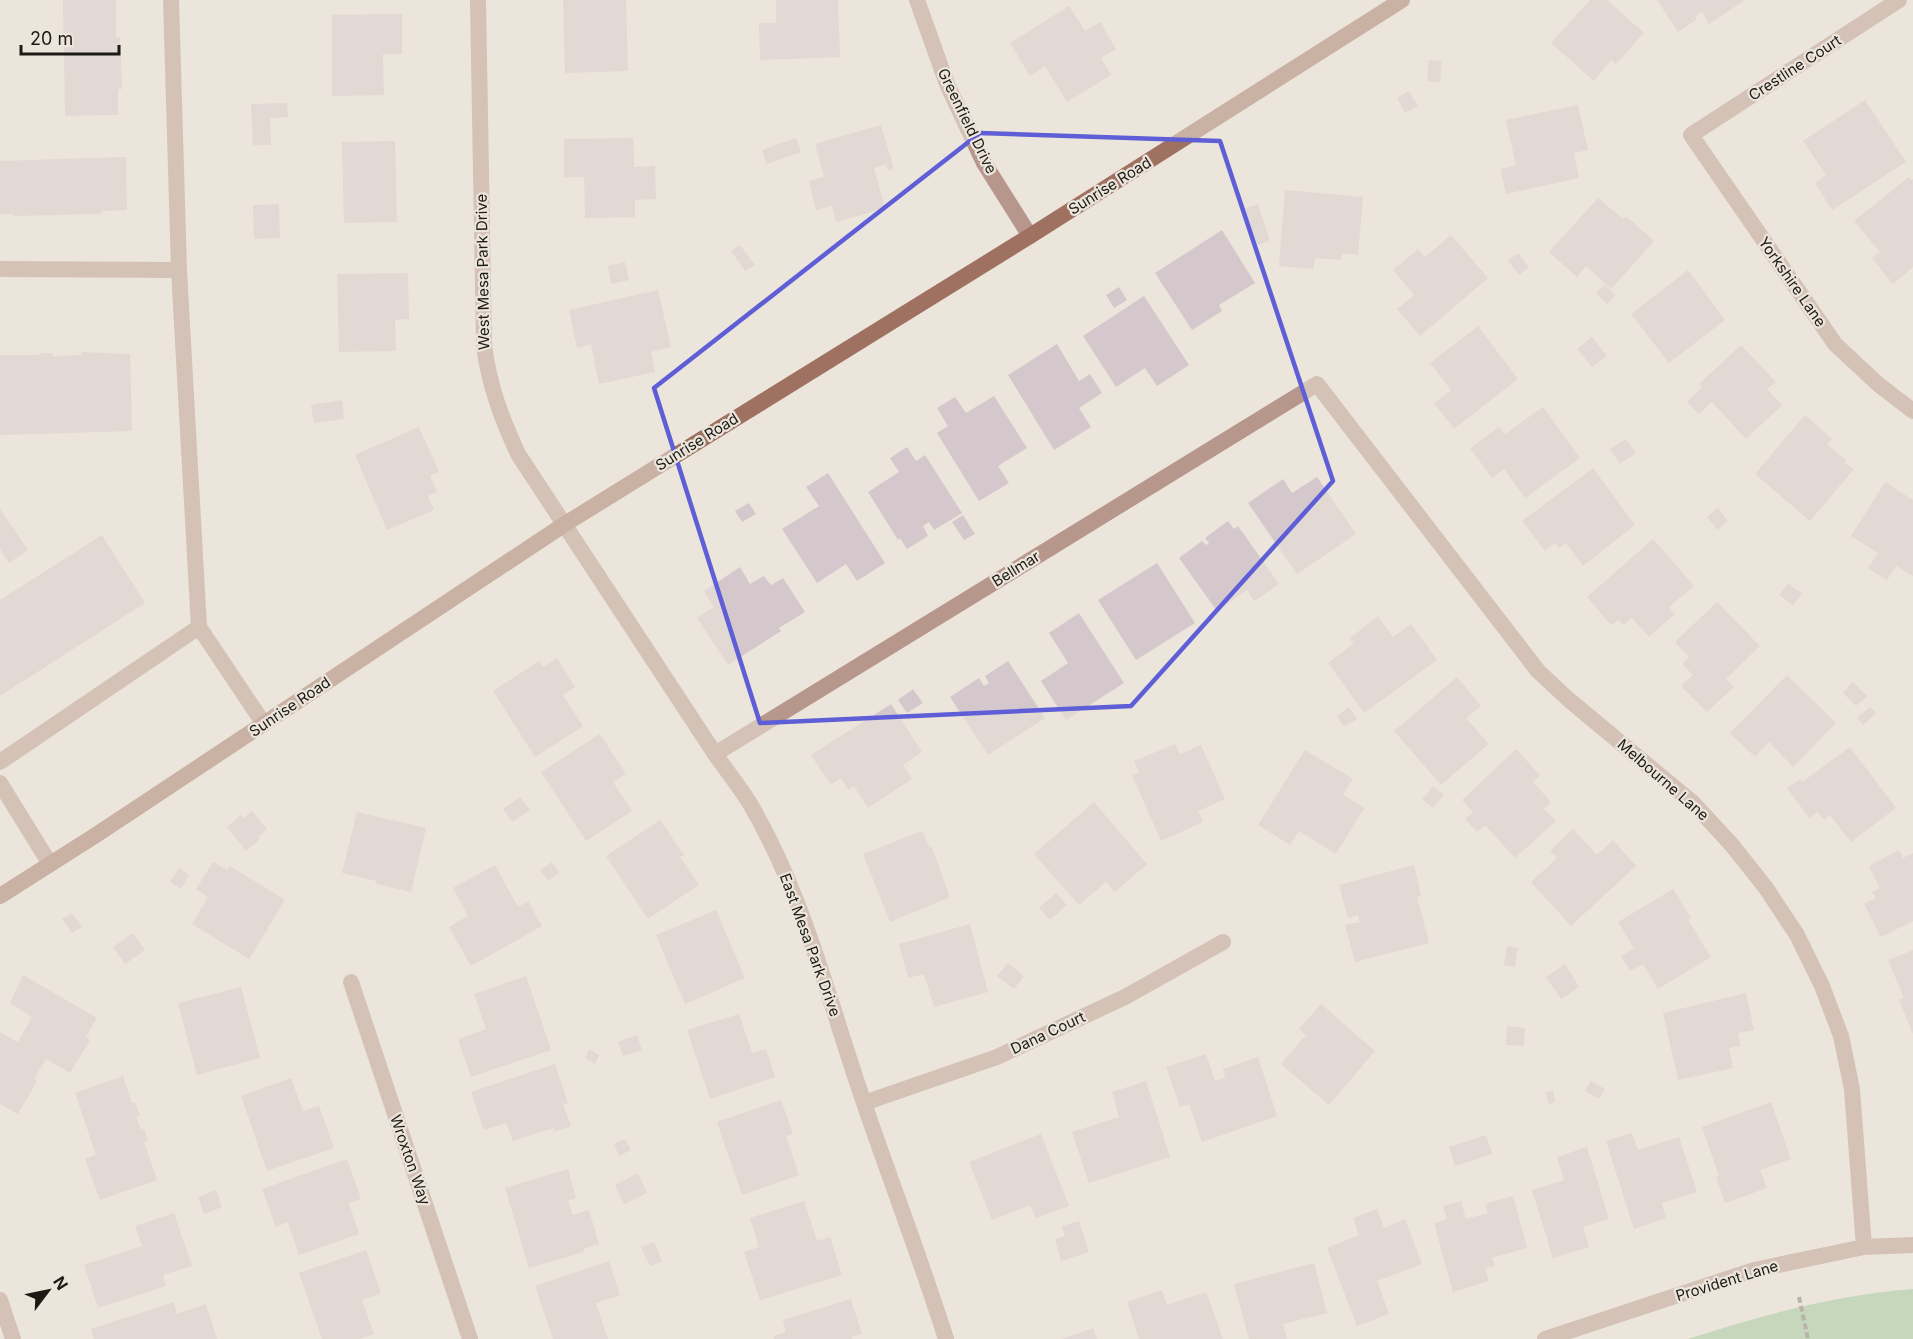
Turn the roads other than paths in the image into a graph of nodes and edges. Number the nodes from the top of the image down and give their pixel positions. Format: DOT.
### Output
graph roads {
  1 [pos="171,0"];
  2 [pos="478,0"];
  3 [pos="917,0"];
  4 [pos="1402,0"];
  5 [pos="1899,0"];
  6 [pos="1691,135"];
  7 [pos="1030,236"];
  8 [pos="0,269"];
  9 [pos="179,270"];
  10 [pos="1317,384"];
  11 [pos="1913,411"];
  12 [pos="565,524"];
  13 [pos="200,627"];
  14 [pos="264,724"];
  15 [pos="715,754"];
  16 [pos="0,762"];
  17 [pos="0,783"];
  18 [pos="50,864"];
  19 [pos="0,896"];
  20 [pos="1223,942"];
  21 [pos="351,982"];
  22 [pos="864,1103"];
  23 [pos="1913,1245"];
  24 [pos="1864,1247"];
  25 [pos="0,1300"];
  26 [pos="13,1339"];
  27 [pos="470,1339"];
  28 [pos="946,1339"];
  29 [pos="1545,1339"];
  1 -- 9 [label="street"];
  2 -- 12 [label="street, West Mesa Park Drive"];
  3 -- 7 [label="street, Greenfield Drive"];
  4 -- 7 [label="main road, Sunrise Road"];
  5 -- 6 [label="street, Crestline Court"];
  6 -- 11 [label="street, Yorkshire Lane"];
  7 -- 12 [label="main road, Sunrise Road"];
  8 -- 9 [label="street"];
  9 -- 13 [label="street"];
  10 -- 15 [label="street, Bellmar"];
  10 -- 24 [label="street, Melbourne Lane"];
  12 -- 14 [label="main road, Sunrise Road"];
  12 -- 15 [label="street, East Mesa Park Drive"];
  13 -- 14 [label="street"];
  13 -- 16 [label="street"];
  14 -- 18 [label="main road, Sunrise Road"];
  15 -- 22 [label="street, East Mesa Park Drive"];
  17 -- 18 [label="street"];
  18 -- 19 [label="main road, Sunrise Road"];
  20 -- 22 [label="street, Dana Court"];
  21 -- 27 [label="street, Wroxton Way"];
  22 -- 28 [label="street, East Mesa Park Drive"];
  23 -- 24 [label="street, Provident Lane"];
  24 -- 29 [label="street, Provident Lane"];
  25 -- 26 [label="street"];
}
